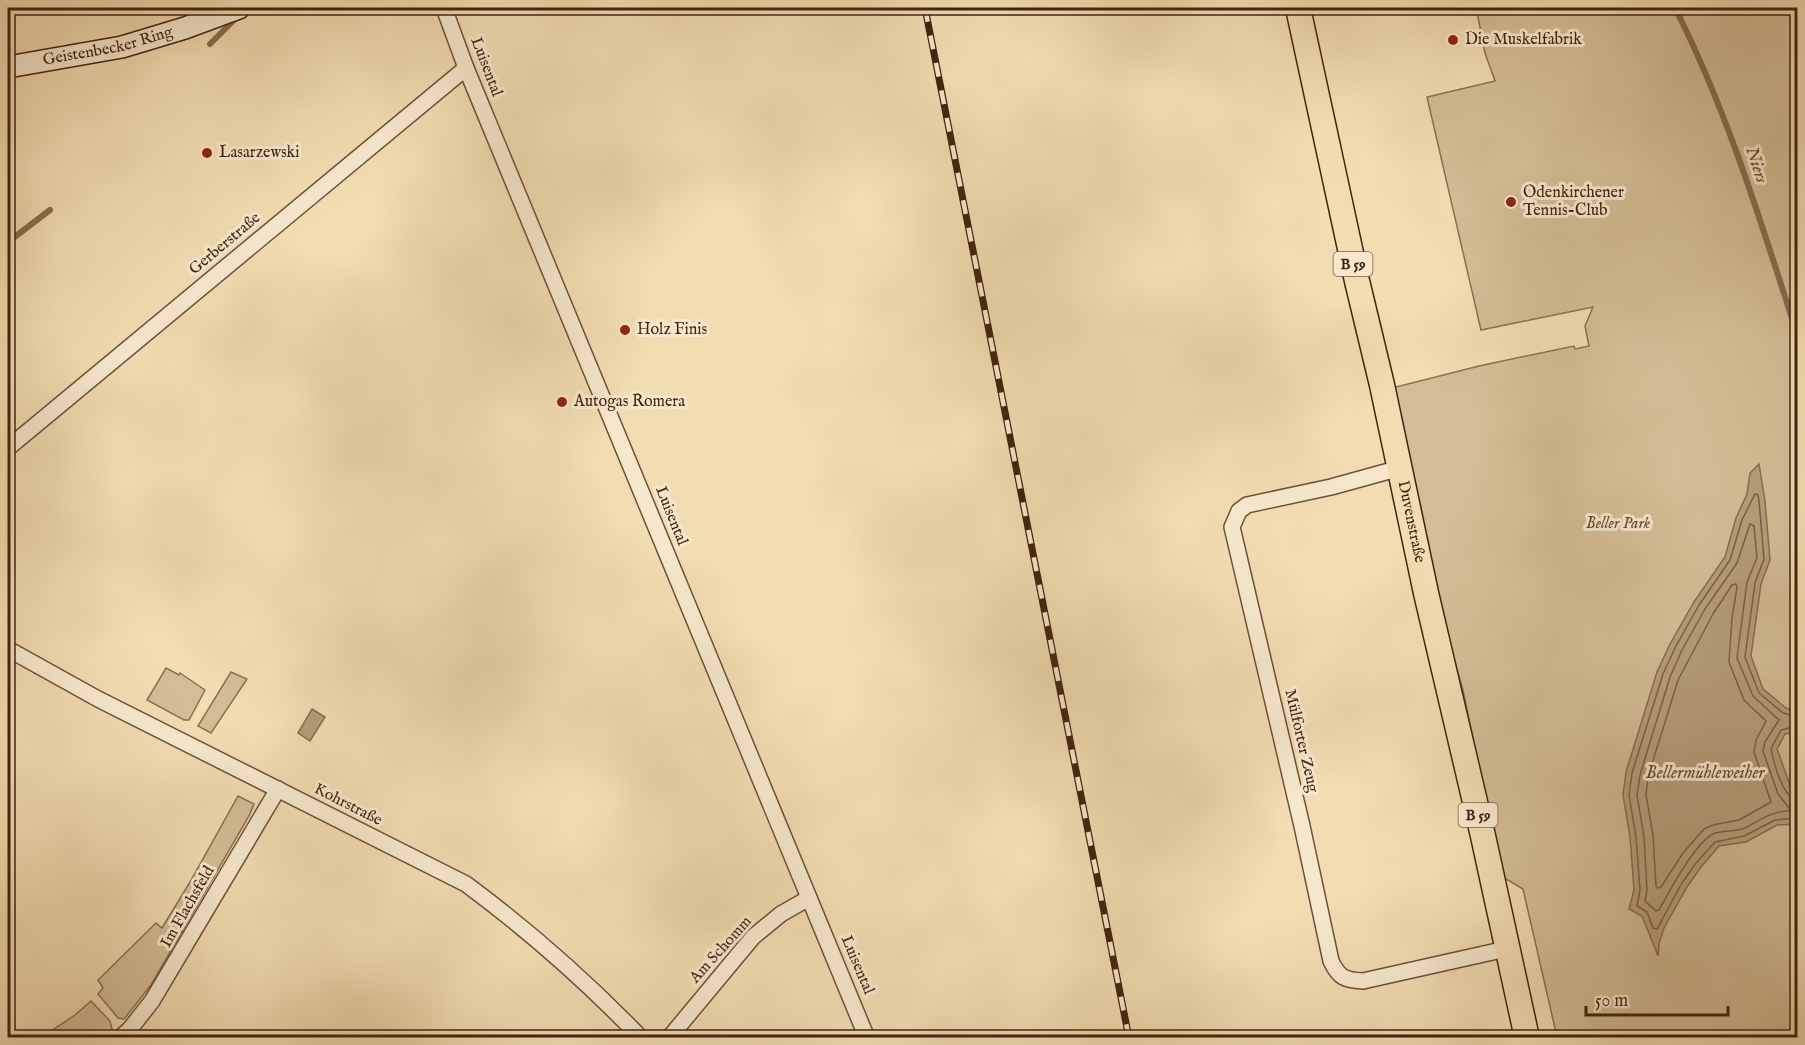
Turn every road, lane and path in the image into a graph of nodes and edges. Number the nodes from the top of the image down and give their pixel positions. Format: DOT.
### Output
graph roads {
  1 [pos="239,8"];
  2 [pos="444,8"];
  3 [pos="1298,8"];
  4 [pos="8,67"];
  5 [pos="466,68"];
  6 [pos="8,448"];
  7 [pos="1400,468"];
  8 [pos="8,649"];
  9 [pos="278,789"];
  10 [pos="809,898"];
  11 [pos="1506,949"];
  12 [pos="120,1038"];
  13 [pos="641,1038"];
  14 [pos="669,1038"];
  15 [pos="867,1038"];
  16 [pos="1527,1038"];
  1 -- 4 [label="main road, Geistenbecker Ring"];
  2 -- 5 [label="street, Luisental"];
  3 -- 7 [label="main road, Duvenstraße / B 59"];
  5 -- 6 [label="street, Gerberstraße"];
  5 -- 10 [label="street, Luisental"];
  7 -- 11 [label="main road, Duvenstraße / B 59"];
  7 -- 11 [label="street, Mülforter Zeug"];
  8 -- 9 [label="street, Kohrstraße"];
  9 -- 12 [label="street, Im Flachsfeld"];
  9 -- 13 [label="street, Kohrstraße"];
  10 -- 14 [label="street, Am Schomm"];
  10 -- 15 [label="street, Luisental"];
  11 -- 16 [label="main road, Duvenstraße / B 59"];
}
